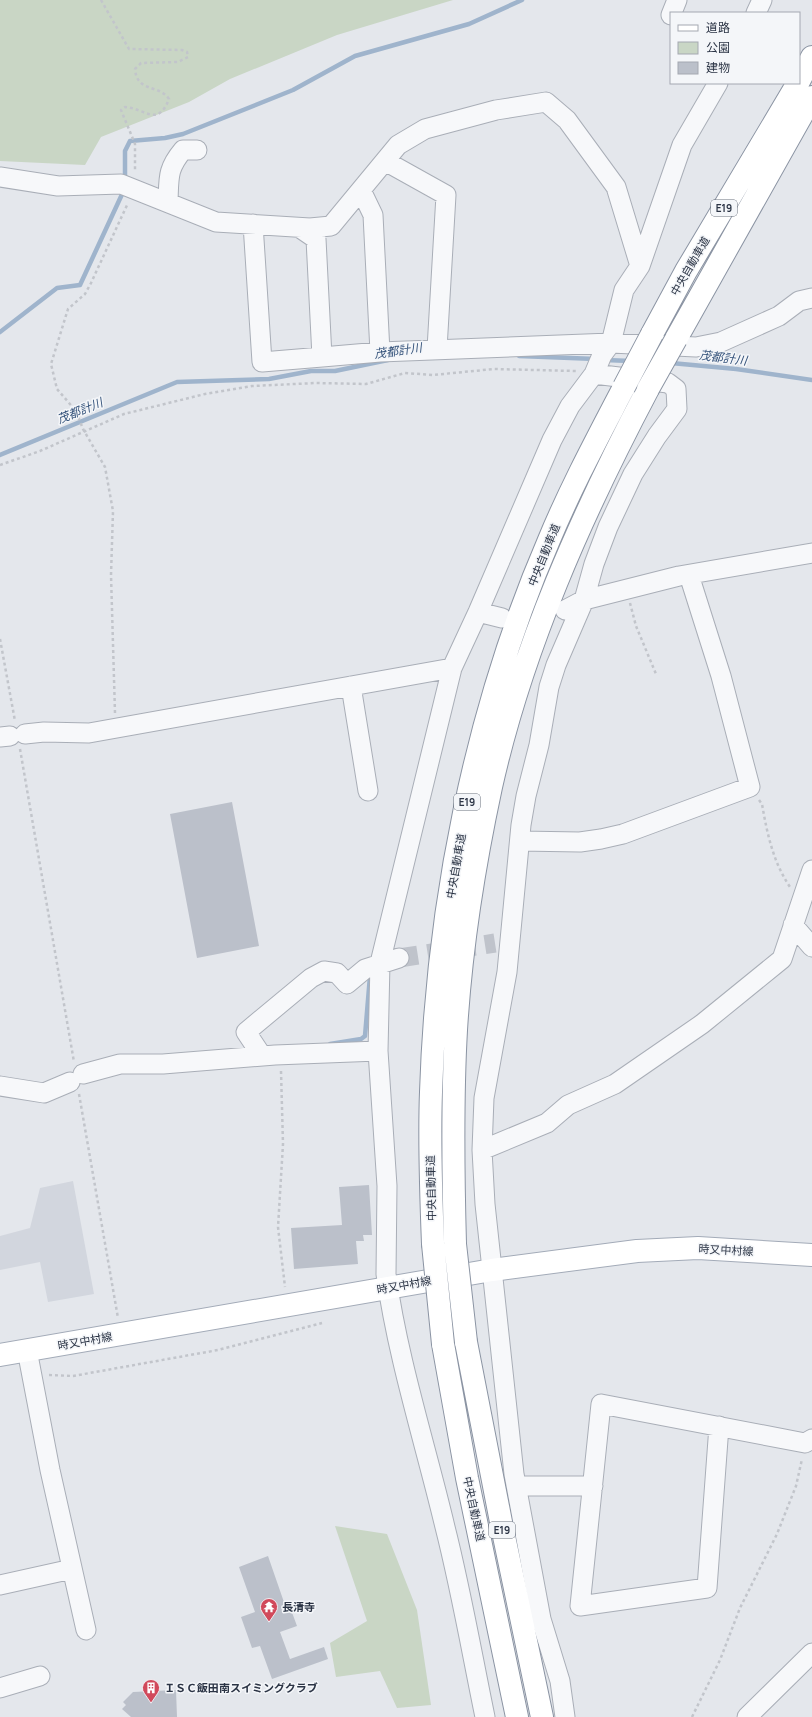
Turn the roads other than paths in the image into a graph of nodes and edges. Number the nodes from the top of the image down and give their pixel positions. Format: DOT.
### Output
graph roads {
  1 [pos="678,0"];
  2 [pos="762,0"];
  3 [pos="672,12"];
  4 [pos="756,12"];
  5 [pos="812,57"];
  6 [pos="800,78"];
  7 [pos="717,84"];
  8 [pos="797,84"];
  9 [pos="812,97"];
  10 [pos="197,150"];
  11 [pos="385,161"];
  12 [pos="0,177"];
  13 [pos="361,190"];
  14 [pos="168,202"];
  15 [pos="253,224"];
  16 [pos="300,228"];
  17 [pos="640,266"];
  18 [pos="812,298"];
  19 [pos="437,349"];
  20 [pos="380,352"];
  21 [pos="322,357"];
  22 [pos="601,359"];
  23 [pos="812,553"];
  24 [pos="689,575"];
  25 [pos="584,600"];
  26 [pos="565,610"];
  27 [pos="478,612"];
  28 [pos="502,618"];
  29 [pos="452,668"];
  30 [pos="351,686"];
  31 [pos="14,736"];
  32 [pos="368,791"];
  33 [pos="520,841"];
  34 [pos="812,870"];
  35 [pos="793,925"];
  36 [pos="812,947"];
  37 [pos="399,958"];
  38 [pos="380,963"];
  39 [pos="378,1051"];
  40 [pos="272,1055"];
  41 [pos="0,1086"];
  42 [pos="482,1150"];
  43 [pos="812,1255"];
  44 [pos="492,1270"];
  45 [pos="388,1287"];
  46 [pos="27,1350"];
  47 [pos="0,1355"];
  48 [pos="718,1426"];
  49 [pos="809,1441"];
  50 [pos="517,1486"];
  51 [pos="593,1486"];
  52 [pos="72,1569"];
  53 [pos="0,1585"];
  54 [pos="86,1630"];
  55 [pos="812,1653"];
  56 [pos="40,1676"];
  57 [pos="0,1688"];
  58 [pos="485,1717"];
  59 [pos="517,1717"];
  60 [pos="542,1717"];
  61 [pos="565,1717"];
  62 [pos="747,1717"];
  1 -- 3 [label="street"];
  2 -- 4 [label="street"];
  5 -- 6 [label="main road, 中央自動車道 / E19"];
  7 -- 17 [label="street"];
  8 -- 59 [label="main road, 中央自動車道 / E19, bridge"];
  9 -- 60 [label="main road, 中央自動車道 / E19, bridge"];
  10 -- 14 [label="street"];
  11 -- 13 [label="street"];
  11 -- 17 [label="street"];
  11 -- 19 [label="street"];
  12 -- 14 [label="street"];
  13 -- 16 [label="street"];
  13 -- 20 [label="street"];
  14 -- 15 [label="street"];
  15 -- 16 [label="street"];
  15 -- 21 [label="street"];
  16 -- 21 [label="street"];
  17 -- 22 [label="street"];
  18 -- 22 [label="street"];
  19 -- 20 [label="street"];
  19 -- 22 [label="street"];
  20 -- 21 [label="street"];
  22 -- 25 [label="street"];
  22 -- 27 [label="street"];
  23 -- 24 [label="street"];
  24 -- 25 [label="street"];
  24 -- 33 [label="street"];
  25 -- 26 [label="street"];
  25 -- 33 [label="street"];
  27 -- 28 [label="street"];
  27 -- 29 [label="street"];
  29 -- 30 [label="street"];
  29 -- 38 [label="street"];
  30 -- 31 [label="street"];
  30 -- 32 [label="street"];
  33 -- 42 [label="street"];
  34 -- 35 [label="street"];
  35 -- 36 [label="street"];
  35 -- 42 [label="street"];
  37 -- 38 [label="street"];
  38 -- 39 [label="street"];
  38 -- 40 [label="street"];
  39 -- 40 [label="street"];
  39 -- 45 [label="street"];
  40 -- 41 [label="street"];
  42 -- 44 [label="street"];
  43 -- 44 [label="main road, 時又中村線"];
  44 -- 45 [label="main road, 時又中村線"];
  44 -- 50 [label="street"];
  45 -- 46 [label="main road, 時又中村線"];
  45 -- 58 [label="street"];
  46 -- 47 [label="main road, 時又中村線"];
  46 -- 52 [label="street"];
  48 -- 49 [label="street"];
  48 -- 51 [label="street"];
  48 -- 51 [label="street"];
  50 -- 51 [label="street"];
  50 -- 61 [label="street"];
  52 -- 53 [label="street"];
  52 -- 54 [label="street"];
  55 -- 62 [label="street"];
  56 -- 57 [label="street"];
}
